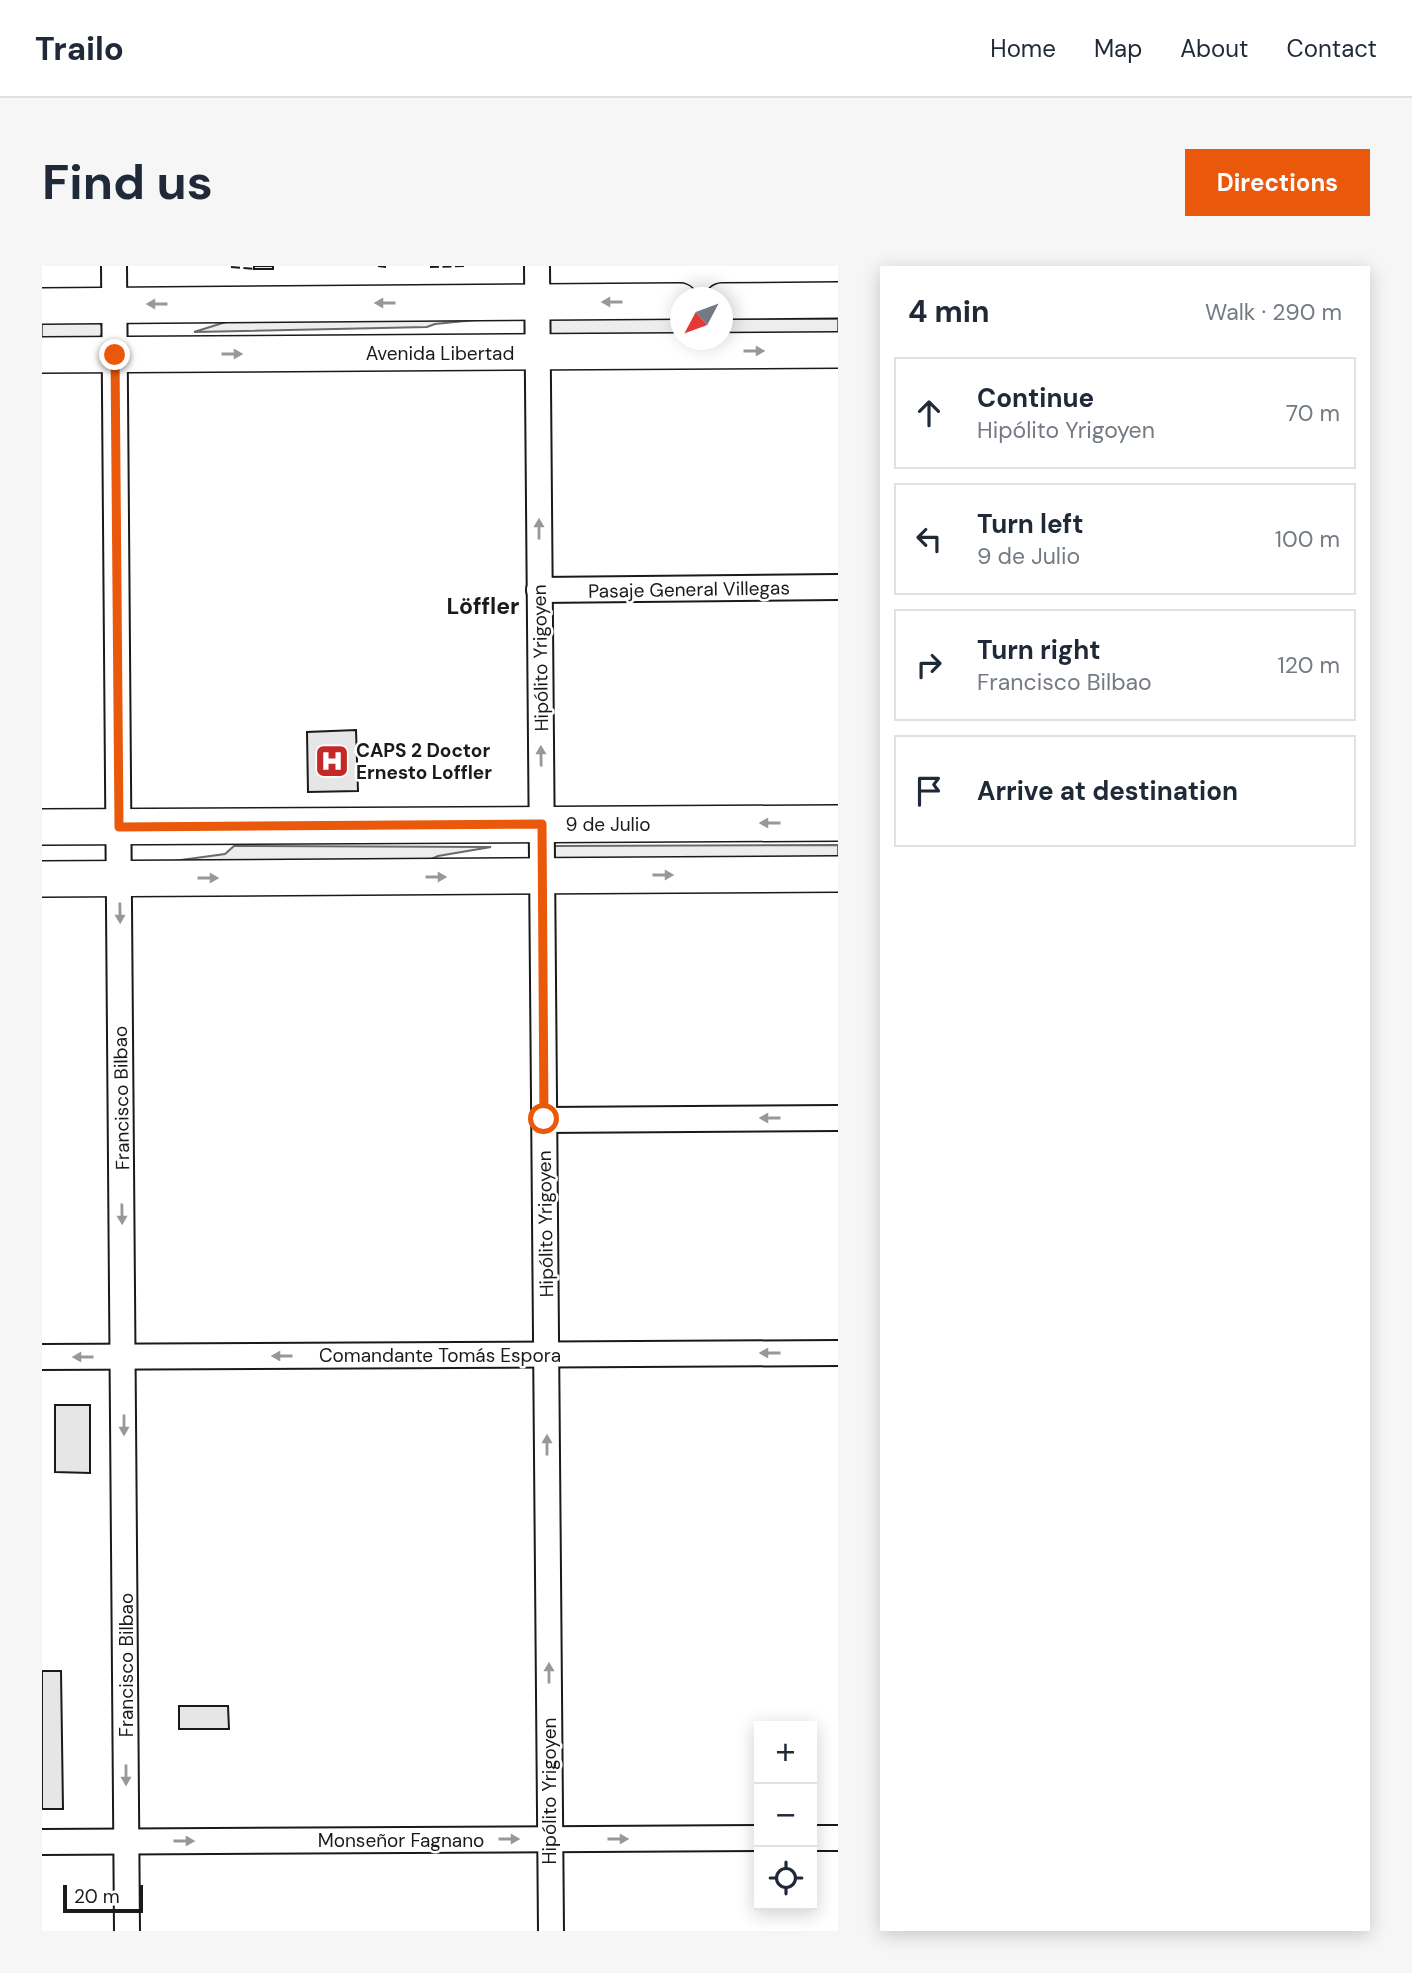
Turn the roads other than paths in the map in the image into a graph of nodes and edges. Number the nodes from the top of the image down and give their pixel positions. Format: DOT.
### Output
graph roads {
  1 [pos="114,266"];
  2 [pos="537,266"];
  3 [pos="838,300"];
  4 [pos="670,301"];
  5 [pos="733,301"];
  6 [pos="538,302"];
  7 [pos="115,304"];
  8 [pos="42,306"];
  9 [pos="838,350"];
  10 [pos="538,352"];
  11 [pos="42,355"];
  12 [pos="115,355"];
  13 [pos="838,587"];
  14 [pos="539,590"];
  15 [pos="838,822"];
  16 [pos="542,824"];
  17 [pos="42,827"];
  18 [pos="119,827"];
  19 [pos="838,874"];
  20 [pos="542,876"];
  21 [pos="42,879"];
  22 [pos="119,879"];
  23 [pos="838,1118"];
  24 [pos="544,1119"];
  25 [pos="838,1353"];
  26 [pos="547,1354"];
  27 [pos="42,1357"];
  28 [pos="124,1357"];
  29 [pos="754,1838"];
  30 [pos="817,1838"];
  31 [pos="838,1838"];
  32 [pos="550,1839"];
  33 [pos="127,1841"];
  34 [pos="42,1842"];
  35 [pos="128,1931"];
  36 [pos="551,1931"];
  1 -- 7 [label="street, Francisco Bilbao"];
  2 -- 6 [label="street, Hipólito Yrigoyen"];
  3 -- 5 [label="street"];
  4 -- 6 [label="street, one-way"];
  6 -- 7 [label="street, one-way"];
  6 -- 10 [label="street, Hipólito Yrigoyen"];
  7 -- 8 [label="street"];
  7 -- 12 [label="street, Francisco Bilbao"];
  10 -- 9 [label="street, Avenida Libertad, one-way"];
  12 -- 10 [label="street, Avenida Libertad, one-way"];
  14 -- 10 [label="street, Hipólito Yrigoyen, one-way"];
  11 -- 12 [label="street, Avenida Libertad"];
  12 -- 18 [label="street, Francisco Bilbao"];
  13 -- 14 [label="street, Pasaje General Villegas"];
  16 -- 14 [label="street, Hipólito Yrigoyen, one-way"];
  15 -- 16 [label="street, 9 de Julio, one-way"];
  16 -- 18 [label="street, 9 de Julio"];
  16 -- 20 [label="street, Hipólito Yrigoyen"];
  17 -- 18 [label="street, 9 de Julio"];
  18 -- 22 [label="street, Francisco Bilbao"];
  20 -- 19 [label="street, one-way"];
  22 -- 20 [label="street, one-way"];
  20 -- 24 [label="street, Hipólito Yrigoyen"];
  21 -- 22 [label="street"];
  22 -- 28 [label="street, Francisco Bilbao, one-way"];
  23 -- 24 [label="street, one-way"];
  24 -- 26 [label="street, Hipólito Yrigoyen"];
  25 -- 26 [label="street, Comandante Tomás Espora, one-way"];
  26 -- 28 [label="street, Comandante Tomás Espora, one-way"];
  32 -- 26 [label="street, Hipólito Yrigoyen, one-way"];
  28 -- 27 [label="street, Comandante Tomás Espora, one-way"];
  28 -- 33 [label="street, Francisco Bilbao, one-way"];
  32 -- 29 [label="street, Monseñor Fagnano, one-way"];
  30 -- 31 [label="street"];
  33 -- 32 [label="street, Monseñor Fagnano, one-way"];
  32 -- 36 [label="street, Hipólito Yrigoyen"];
  33 -- 34 [label="street, Monseñor Fagnano"];
  33 -- 35 [label="street, Francisco Bilbao"];
}
